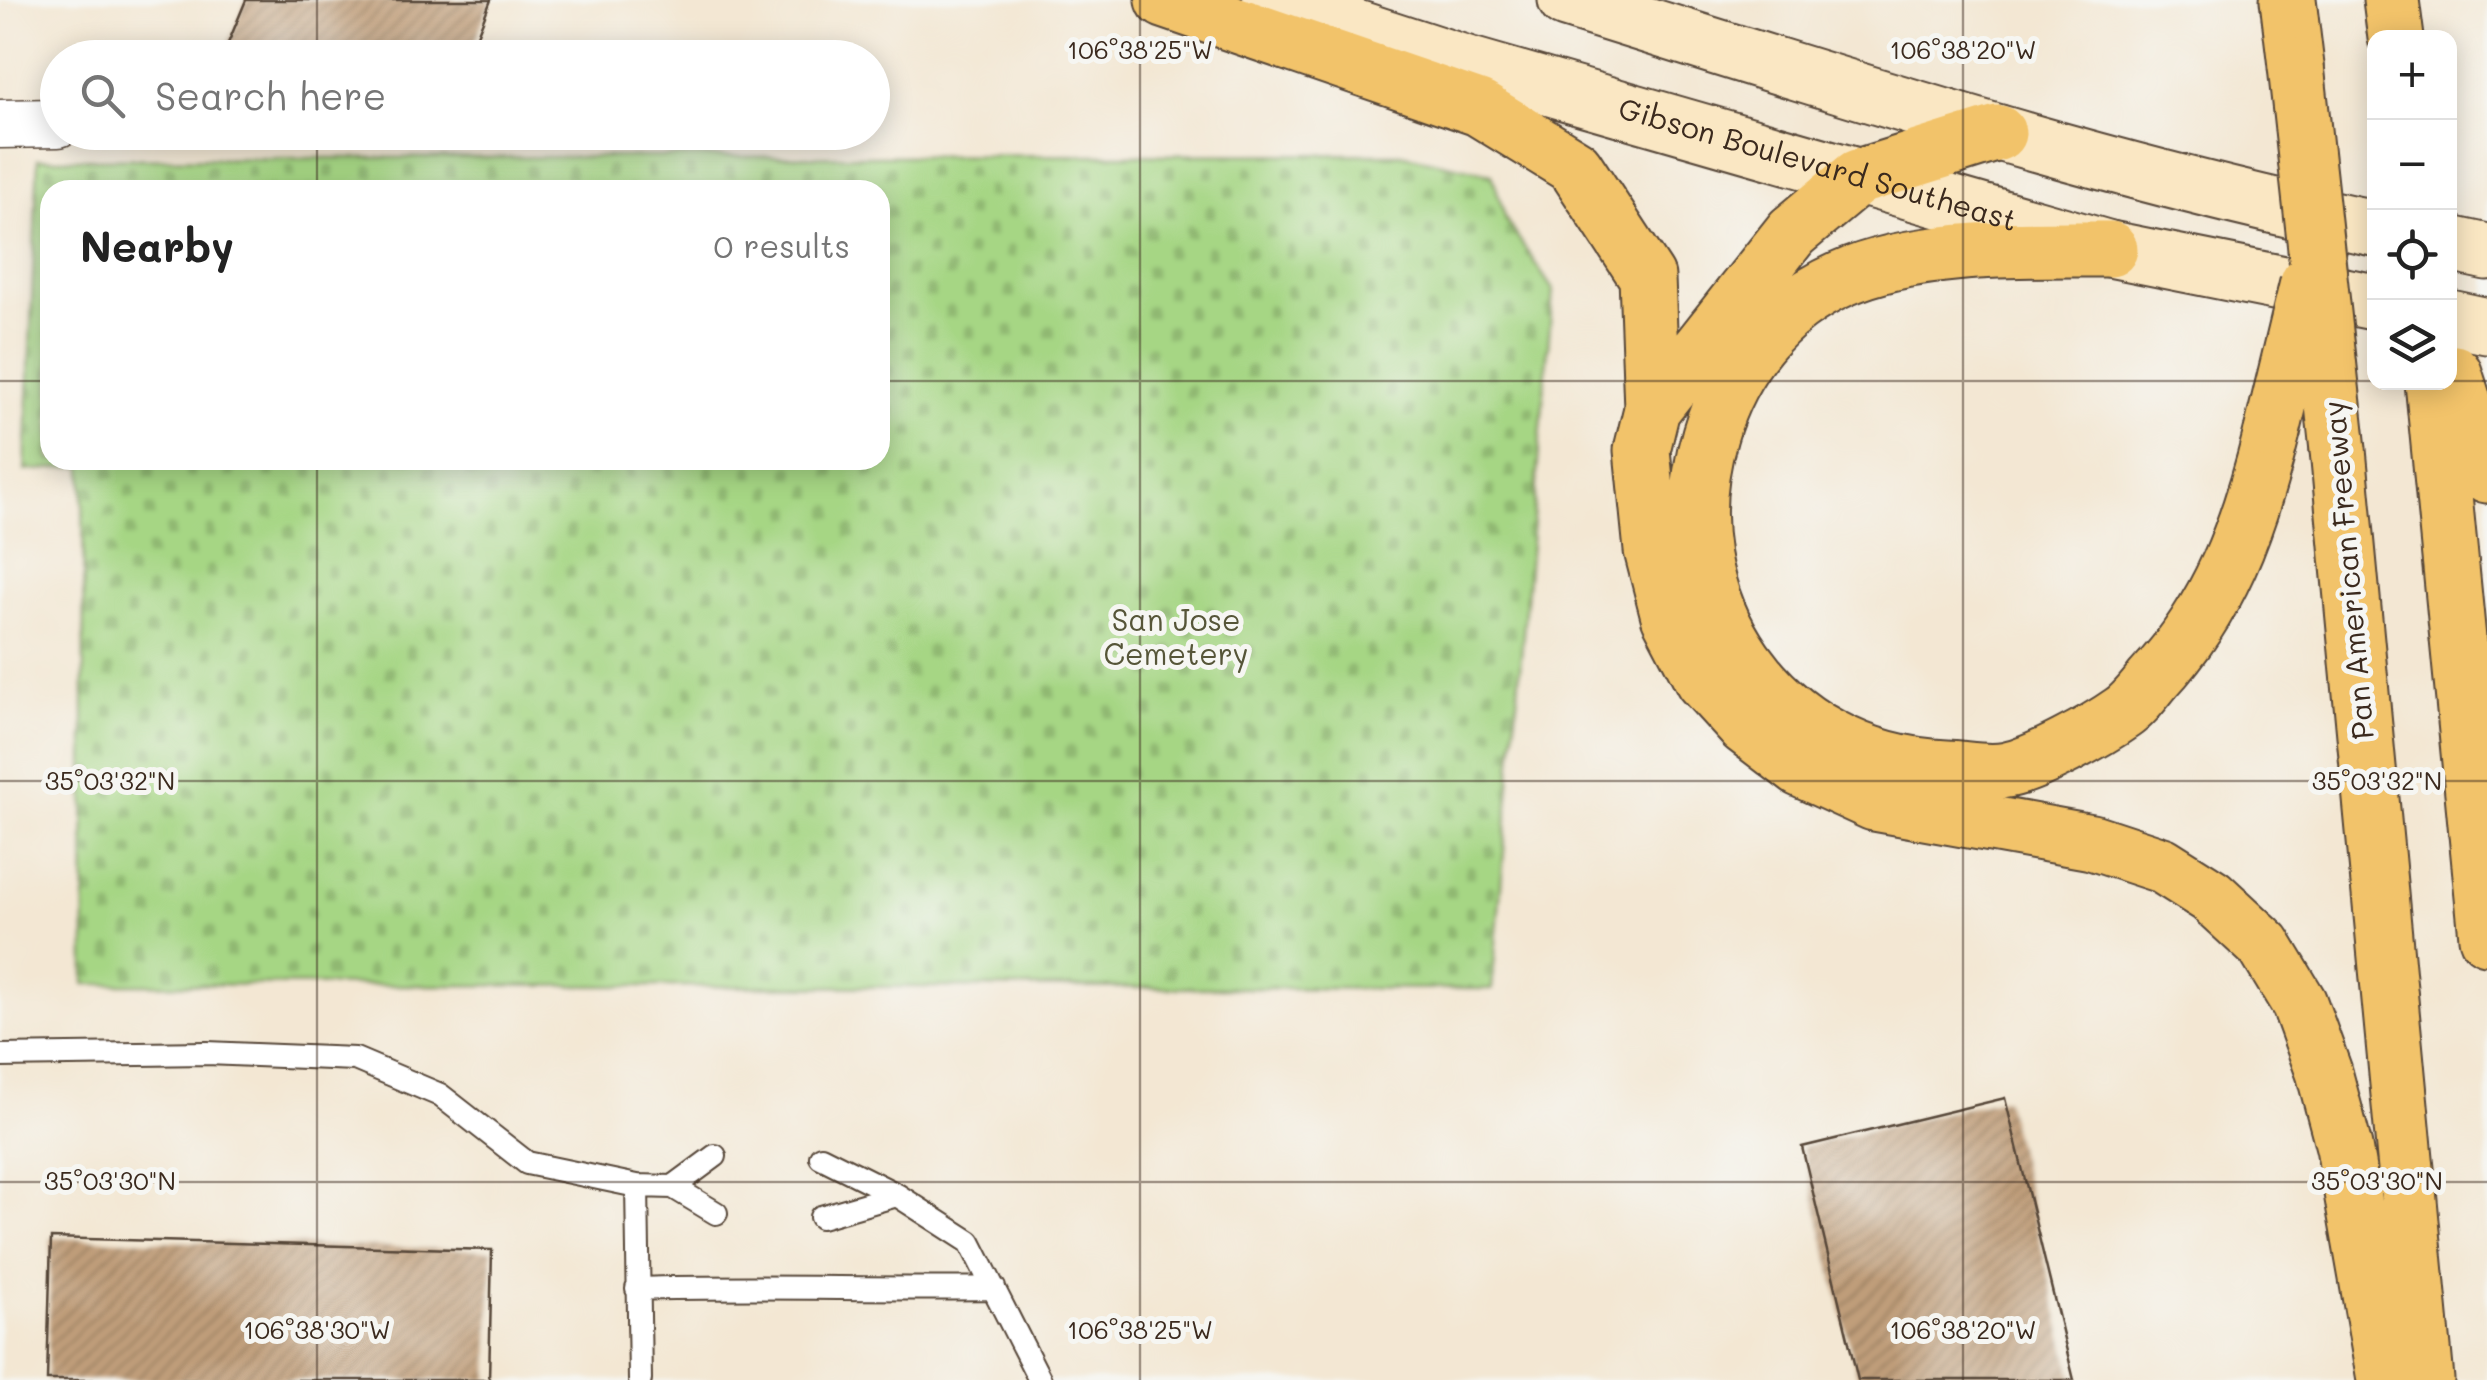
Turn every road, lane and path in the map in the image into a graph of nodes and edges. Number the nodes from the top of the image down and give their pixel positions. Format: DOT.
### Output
graph roads {
  1 [pos="1164,0"];
  2 [pos="1270,0"];
  3 [pos="1566,0"];
  4 [pos="2288,0"];
  5 [pos="2391,0"];
  6 [pos="2395,30"];
  7 [pos="40,123"];
  8 [pos="0,124"];
  9 [pos="1998,134"];
  10 [pos="1858,177"];
  11 [pos="2367,227"];
  12 [pos="2318,246"];
  13 [pos="2457,246"];
  14 [pos="2110,249"];
  15 [pos="2487,252"];
  16 [pos="2367,301"];
  17 [pos="2457,320"];
  18 [pos="2487,326"];
  19 [pos="2436,390"];
  20 [pos="2454,390"];
  21 [pos="1652,409"];
  22 [pos="2464,470"];
  23 [pos="2487,937"];
  24 [pos="0,1056"];
  25 [pos="715,1156"];
  26 [pos="821,1157"];
  27 [pos="638,1186"];
  28 [pos="673,1187"];
  29 [pos="898,1195"];
  30 [pos="716,1214"];
  31 [pos="821,1217"];
  32 [pos="994,1288"];
  33 [pos="638,1289"];
  34 [pos="640,1380"];
  35 [pos="1040,1380"];
  36 [pos="2385,1380"];
  37 [pos="2426,1380"];
  1 -- 21 [label="highway"];
  2 -- 10 [label="main road, Gibson Boulevard Southeast"];
  3 -- 9 [label="main road"];
  4 -- 12 [label="highway, Pan American Freeway, bridge"];
  5 -- 6 [label="highway"];
  7 -- 8 [label="street"];
  9 -- 10 [label="highway"];
  9 -- 11 [label="main road"];
  10 -- 14 [label="main road, Gibson Boulevard Southeast"];
  10 -- 21 [label="highway"];
  12 -- 14 [label="highway, bridge"];
  12 -- 37 [label="highway, Pan American Freeway, bridge"];
  13 -- 15 [label="main road"];
  14 -- 16 [label="main road, Gibson Boulevard Southeast"];
  17 -- 18 [label="main road"];
  19 -- 22 [label="highway"];
  20 -- 22 [label="highway"];
  21 -- 36 [label="highway"];
  22 -- 23 [label="highway"];
  24 -- 27 [label="lane"];
  25 -- 28 [label="lane"];
  26 -- 29 [label="lane"];
  27 -- 28 [label="lane"];
  27 -- 33 [label="lane"];
  28 -- 30 [label="lane"];
  29 -- 31 [label="lane"];
  29 -- 32 [label="lane"];
  32 -- 33 [label="lane"];
  32 -- 35 [label="lane"];
  33 -- 34 [label="lane"];
}
